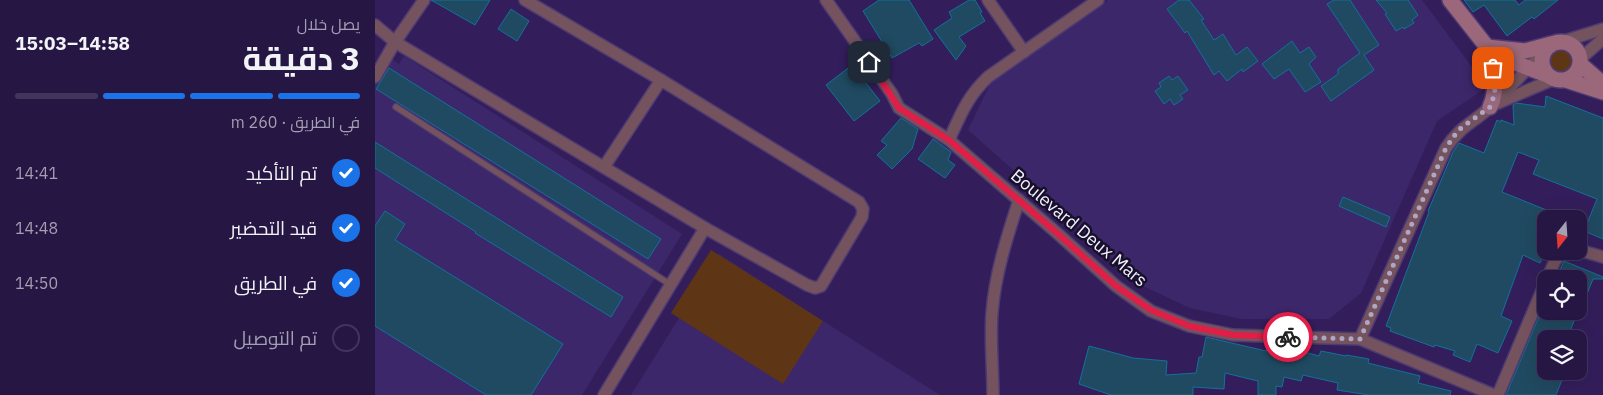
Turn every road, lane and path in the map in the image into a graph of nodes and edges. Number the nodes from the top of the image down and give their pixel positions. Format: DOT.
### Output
graph roads {
  1 [pos="424,0"];
  2 [pos="525,0"];
  3 [pos="826,0"];
  4 [pos="988,0"];
  5 [pos="1098,0"];
  6 [pos="1450,0"];
  7 [pos="375,25"];
  8 [pos="1603,29"];
  9 [pos="1603,39"];
  10 [pos="395,42"];
  11 [pos="1552,46"];
  12 [pos="1487,47"];
  13 [pos="1024,52"];
  14 [pos="1580,62"];
  15 [pos="1528,68"];
  16 [pos="375,77"];
  17 [pos="1556,78"];
  18 [pos="661,80"];
  19 [pos="1603,84"];
  20 [pos="1603,92"];
  21 [pos="395,107"];
  22 [pos="1490,107"];
  23 [pos="949,140"];
  24 [pos="604,167"];
  25 [pos="1019,200"];
  26 [pos="705,228"];
  27 [pos="1587,252"];
  28 [pos="1603,257"];
  29 [pos="671,285"];
  30 [pos="1537,303"];
  31 [pos="1360,339"];
  32 [pos="604,395"];
  33 [pos="993,395"];
  34 [pos="1494,395"];
  35 [pos="1498,395"];
  1 -- 10 [label="street"];
  2 -- 18 [label="street"];
  3 -- 23 [label="street, Boulevard Deux Mars"];
  4 -- 13 [label="street"];
  5 -- 13 [label="street"];
  6 -- 12 [label="street"];
  7 -- 10 [label="street"];
  8 -- 11 [label="street"];
  9 -- 14 [label="street"];
  10 -- 16 [label="street"];
  10 -- 24 [label="street"];
  11 -- 12 [label="street"];
  11 -- 14 [label="street"];
  11 -- 15 [label="street"];
  11 -- 17 [label="street"];
  12 -- 15 [label="street"];
  12 -- 22 [label="street"];
  13 -- 23 [label="street"];
  14 -- 17 [label="street"];
  14 -- 19 [label="street"];
  15 -- 17 [label="street"];
  15 -- 22 [label="street"];
  17 -- 20 [label="street"];
  17 -- 22 [label="street"];
  18 -- 24 [label="street"];
  18 -- 26 [label="street"];
  21 -- 29 [label="lane"];
  22 -- 31 [label="street"];
  23 -- 25 [label="street, Boulevard Deux Mars"];
  24 -- 26 [label="street"];
  25 -- 31 [label="street, Boulevard Deux Mars"];
  25 -- 33 [label="street"];
  26 -- 29 [label="street"];
  27 -- 28 [label="street"];
  29 -- 32 [label="street"];
  30 -- 35 [label="street"];
  31 -- 34 [label="street, Boulevard Deux Mars"];
}
